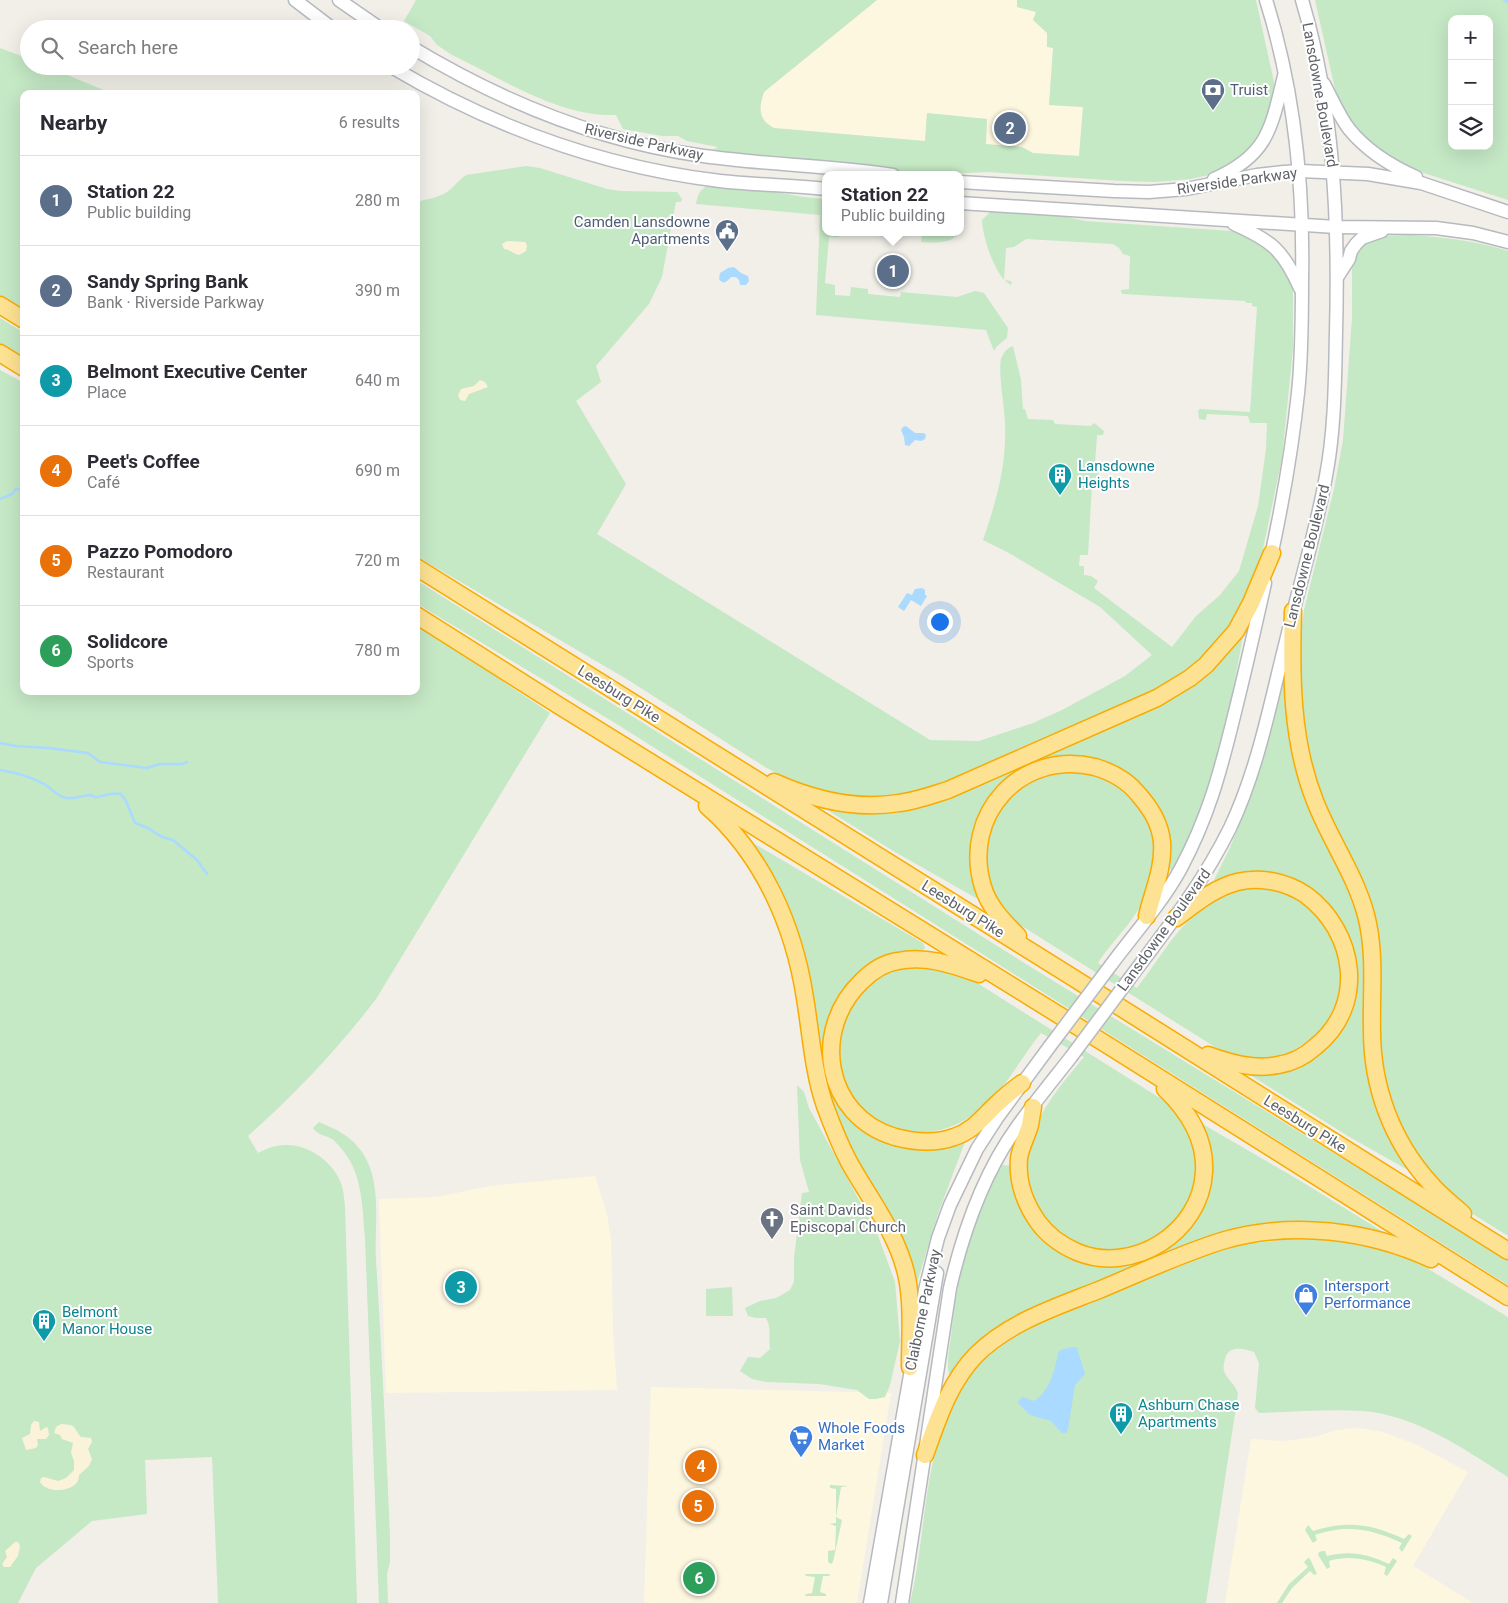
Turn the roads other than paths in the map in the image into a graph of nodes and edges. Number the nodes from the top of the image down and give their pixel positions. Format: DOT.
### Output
graph roads {
  1 [pos="295,0"];
  2 [pos="339,0"];
  3 [pos="1266,0"];
  4 [pos="1302,0"];
  5 [pos="321,20"];
  6 [pos="368,20"];
  7 [pos="420,52"];
  8 [pos="1285,71"];
  9 [pos="407,75"];
  10 [pos="1319,76"];
  11 [pos="863,171"];
  12 [pos="1300,171"];
  13 [pos="1333,172"];
  14 [pos="964,182"];
  15 [pos="822,189"];
  16 [pos="1186,189"];
  17 [pos="1444,189"];
  18 [pos="964,203"];
  19 [pos="1508,212"];
  20 [pos="1225,220"];
  21 [pos="1303,225"];
  22 [pos="1336,227"];
  23 [pos="1397,227"];
  24 [pos="1508,242"];
  25 [pos="1338,276"];
  26 [pos="1302,293"];
  27 [pos="0,305"];
  28 [pos="20,318"];
  29 [pos="0,353"];
  30 [pos="20,366"];
  31 [pos="1272,553"];
  32 [pos="420,569"];
  33 [pos="1293,611"];
  34 [pos="420,618"];
  35 [pos="728,761"];
  36 [pos="659,767"];
  37 [pos="1148,916"];
  38 [pos="1176,918"];
  39 [pos="1037,956"];
  40 [pos="1021,992"];
  41 [pos="1171,1040"];
  42 [pos="1050,1046"];
  43 [pos="1070,1057"];
  44 [pos="1143,1068"];
  45 [pos="1022,1083"];
  46 [pos="1034,1107"];
  47 [pos="944,1220"];
  48 [pos="1501,1247"];
  49 [pos="1492,1287"];
  50 [pos="1508,1297"];
  51 [pos="910,1367"];
  52 [pos="924,1455"];
  53 [pos="870,1603"];
  54 [pos="881,1603"];
  55 [pos="902,1603"];
  1 -- 5 [label="main road"];
  2 -- 6 [label="main road"];
  3 -- 8 [label="main road, Lansdowne Boulevard"];
  4 -- 10 [label="main road, Lansdowne Boulevard"];
  7 -- 11 [label="main road, Riverside Parkway"];
  8 -- 12 [label="main road, Lansdowne Boulevard"];
  8 -- 16 [label="main road"];
  9 -- 15 [label="main road, Riverside Parkway"];
  10 -- 13 [label="main road, Lansdowne Boulevard"];
  10 -- 17 [label="main road"];
  12 -- 13 [label="main road, Riverside Parkway"];
  12 -- 16 [label="main road, Riverside Parkway"];
  12 -- 21 [label="main road, Lansdowne Boulevard"];
  13 -- 17 [label="main road, Riverside Parkway"];
  13 -- 22 [label="main road, Lansdowne Boulevard"];
  14 -- 16 [label="main road, Riverside Parkway"];
  17 -- 19 [label="main road, Riverside Parkway"];
  18 -- 20 [label="main road, Riverside Parkway"];
  20 -- 21 [label="main road, Riverside Parkway"];
  20 -- 26 [label="main road"];
  21 -- 22 [label="main road, Riverside Parkway"];
  21 -- 26 [label="main road, Lansdowne Boulevard"];
  22 -- 23 [label="main road, Riverside Parkway"];
  22 -- 25 [label="main road, Lansdowne Boulevard"];
  23 -- 24 [label="main road, Riverside Parkway"];
  23 -- 25 [label="main road"];
  25 -- 33 [label="main road, Lansdowne Boulevard"];
  26 -- 31 [label="main road, Lansdowne Boulevard"];
  27 -- 28 [label="highway"];
  29 -- 30 [label="highway"];
  31 -- 35 [label="highway"];
  31 -- 37 [label="main road, Lansdowne Boulevard"];
  32 -- 35 [label="highway, Leesburg Pike"];
  33 -- 38 [label="main road, Lansdowne Boulevard"];
  33 -- 48 [label="highway"];
  34 -- 36 [label="highway"];
  35 -- 39 [label="highway, Leesburg Pike"];
  36 -- 40 [label="highway"];
  36 -- 51 [label="highway"];
  37 -- 39 [label="highway"];
  37 -- 42 [label="main road, Lansdowne Boulevard, bridge"];
  38 -- 41 [label="highway"];
  38 -- 43 [label="main road, Lansdowne Boulevard, bridge"];
  39 -- 41 [label="highway, Leesburg Pike"];
  40 -- 44 [label="highway"];
  40 -- 45 [label="highway"];
  41 -- 48 [label="highway, Leesburg Pike"];
  42 -- 45 [label="main road, Claiborne Parkway"];
  43 -- 46 [label="main road, Claiborne Parkway"];
  44 -- 46 [label="highway"];
  44 -- 49 [label="highway"];
  45 -- 47 [label="main road, Claiborne Parkway"];
  46 -- 52 [label="main road, Claiborne Parkway"];
  47 -- 51 [label="main road, Claiborne Parkway"];
  47 -- 54 [label="main road"];
  49 -- 50 [label="highway"];
  49 -- 52 [label="highway"];
  51 -- 53 [label="main road, Claiborne Parkway"];
  52 -- 55 [label="main road, Claiborne Parkway"];
}
